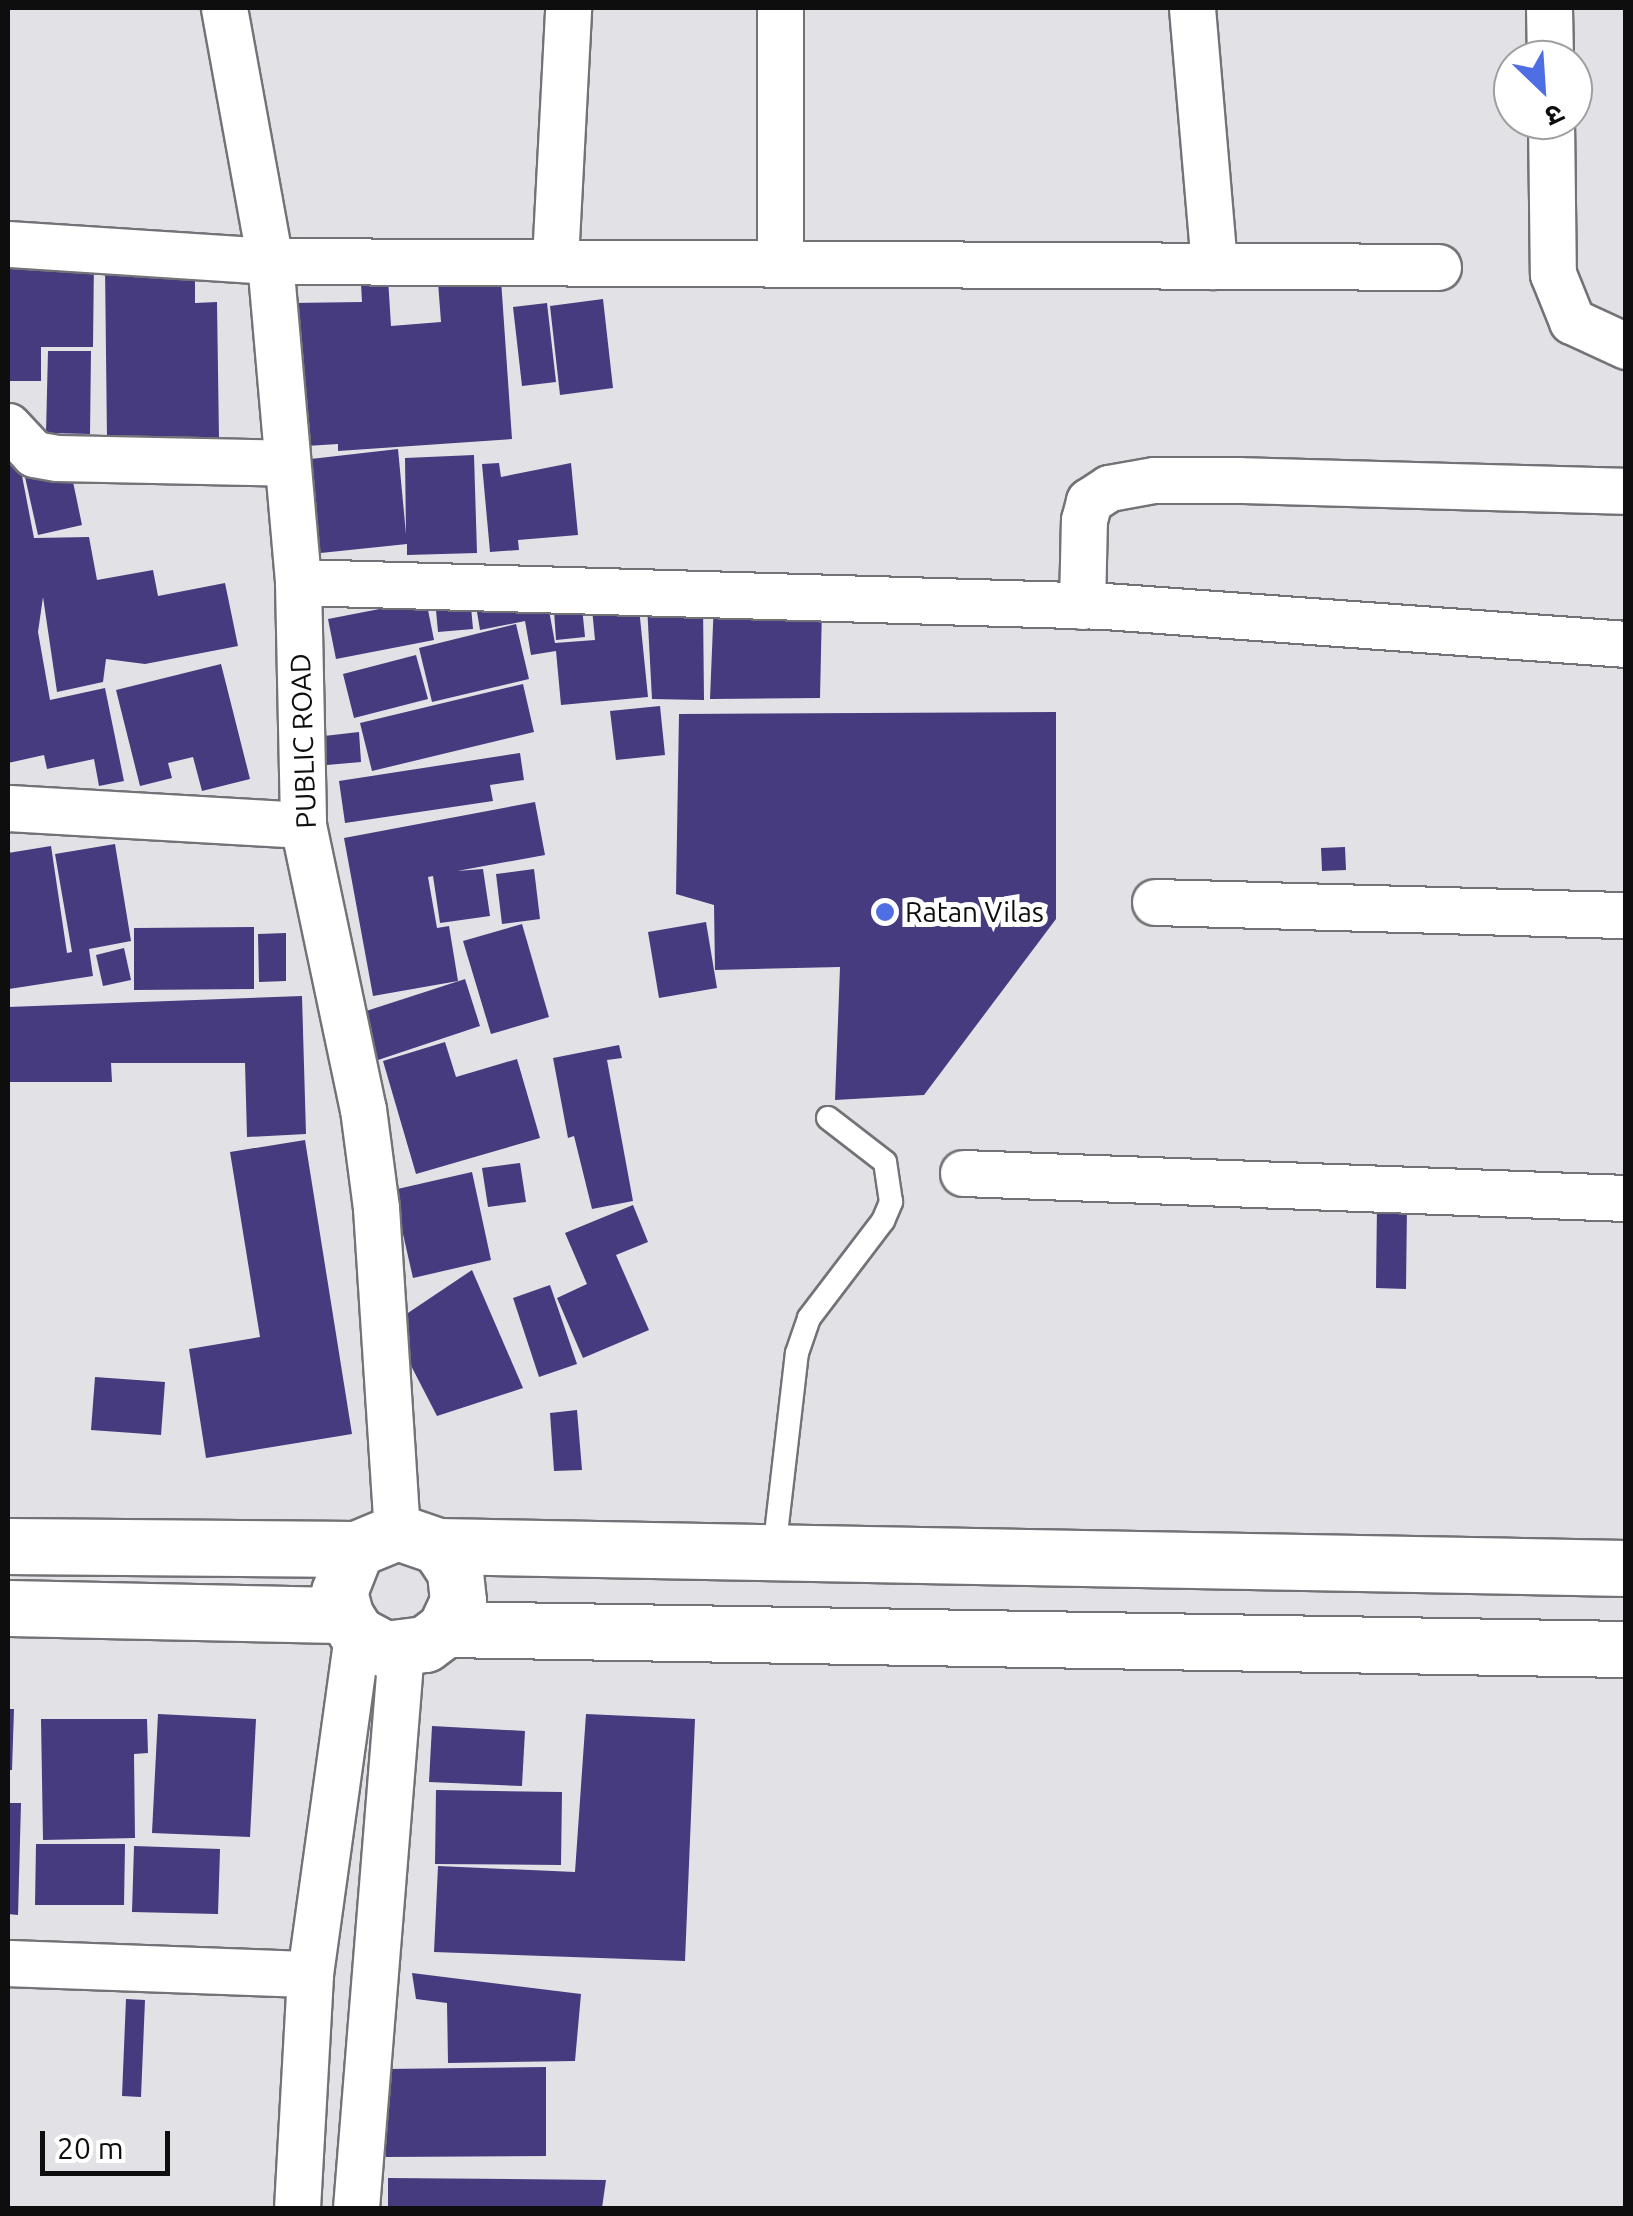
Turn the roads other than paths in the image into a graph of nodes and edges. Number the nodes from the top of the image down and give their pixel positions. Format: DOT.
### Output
graph roads {
  1 [pos="224,8"];
  2 [pos="568,8"];
  3 [pos="780,8"];
  4 [pos="1192,8"];
  5 [pos="1550,8"];
  6 [pos="1550,40"];
  7 [pos="1551,140"];
  8 [pos="8,244"];
  9 [pos="554,260"];
  10 [pos="270,261"];
  11 [pos="780,262"];
  12 [pos="1214,266"];
  13 [pos="1438,267"];
  14 [pos="1626,346"];
  15 [pos="8,426"];
  16 [pos="287,463"];
  17 [pos="1626,491"];
  18 [pos="298,582"];
  19 [pos="1082,606"];
  20 [pos="1626,644"];
  21 [pos="8,808"];
  22 [pos="303,826"];
  23 [pos="1154,902"];
  24 [pos="1626,915"];
  25 [pos="828,1118"];
  26 [pos="963,1173"];
  27 [pos="1626,1198"];
  28 [pos="397,1542"];
  29 [pos="8,1546"];
  30 [pos="774,1551"];
  31 [pos="1626,1568"];
  32 [pos="8,1608"];
  33 [pos="387,1632"];
  34 [pos="1626,1650"];
  35 [pos="8,1963"];
  36 [pos="310,1974"];
  37 [pos="297,2208"];
  38 [pos="356,2208"];
  1 -- 10 [label="street, PUBLIC ROAD"];
  2 -- 9 [label="street"];
  3 -- 11 [label="street"];
  4 -- 12 [label="street"];
  5 -- 6 [label="street"];
  7 -- 14 [label="street"];
  8 -- 10 [label="street"];
  9 -- 10 [label="street"];
  9 -- 11 [label="street"];
  10 -- 16 [label="street, PUBLIC ROAD"];
  11 -- 12 [label="street"];
  12 -- 13 [label="street"];
  15 -- 16 [label="street"];
  16 -- 18 [label="street, PUBLIC ROAD"];
  17 -- 19 [label="street"];
  18 -- 19 [label="street"];
  18 -- 22 [label="street, PUBLIC ROAD"];
  19 -- 20 [label="street"];
  21 -- 22 [label="street"];
  22 -- 28 [label="street, PUBLIC ROAD"];
  23 -- 24 [label="street"];
  25 -- 30 [label="lane"];
  26 -- 27 [label="street"];
  28 -- 29 [label="street"];
  28 -- 30 [label="street"];
  28 -- 33 [label="street"];
  28 -- 33 [label="street"];
  30 -- 31 [label="street"];
  32 -- 33 [label="street"];
  33 -- 34 [label="street"];
  33 -- 36 [label="street"];
  33 -- 38 [label="street"];
  35 -- 36 [label="street"];
  36 -- 37 [label="street"];
}
